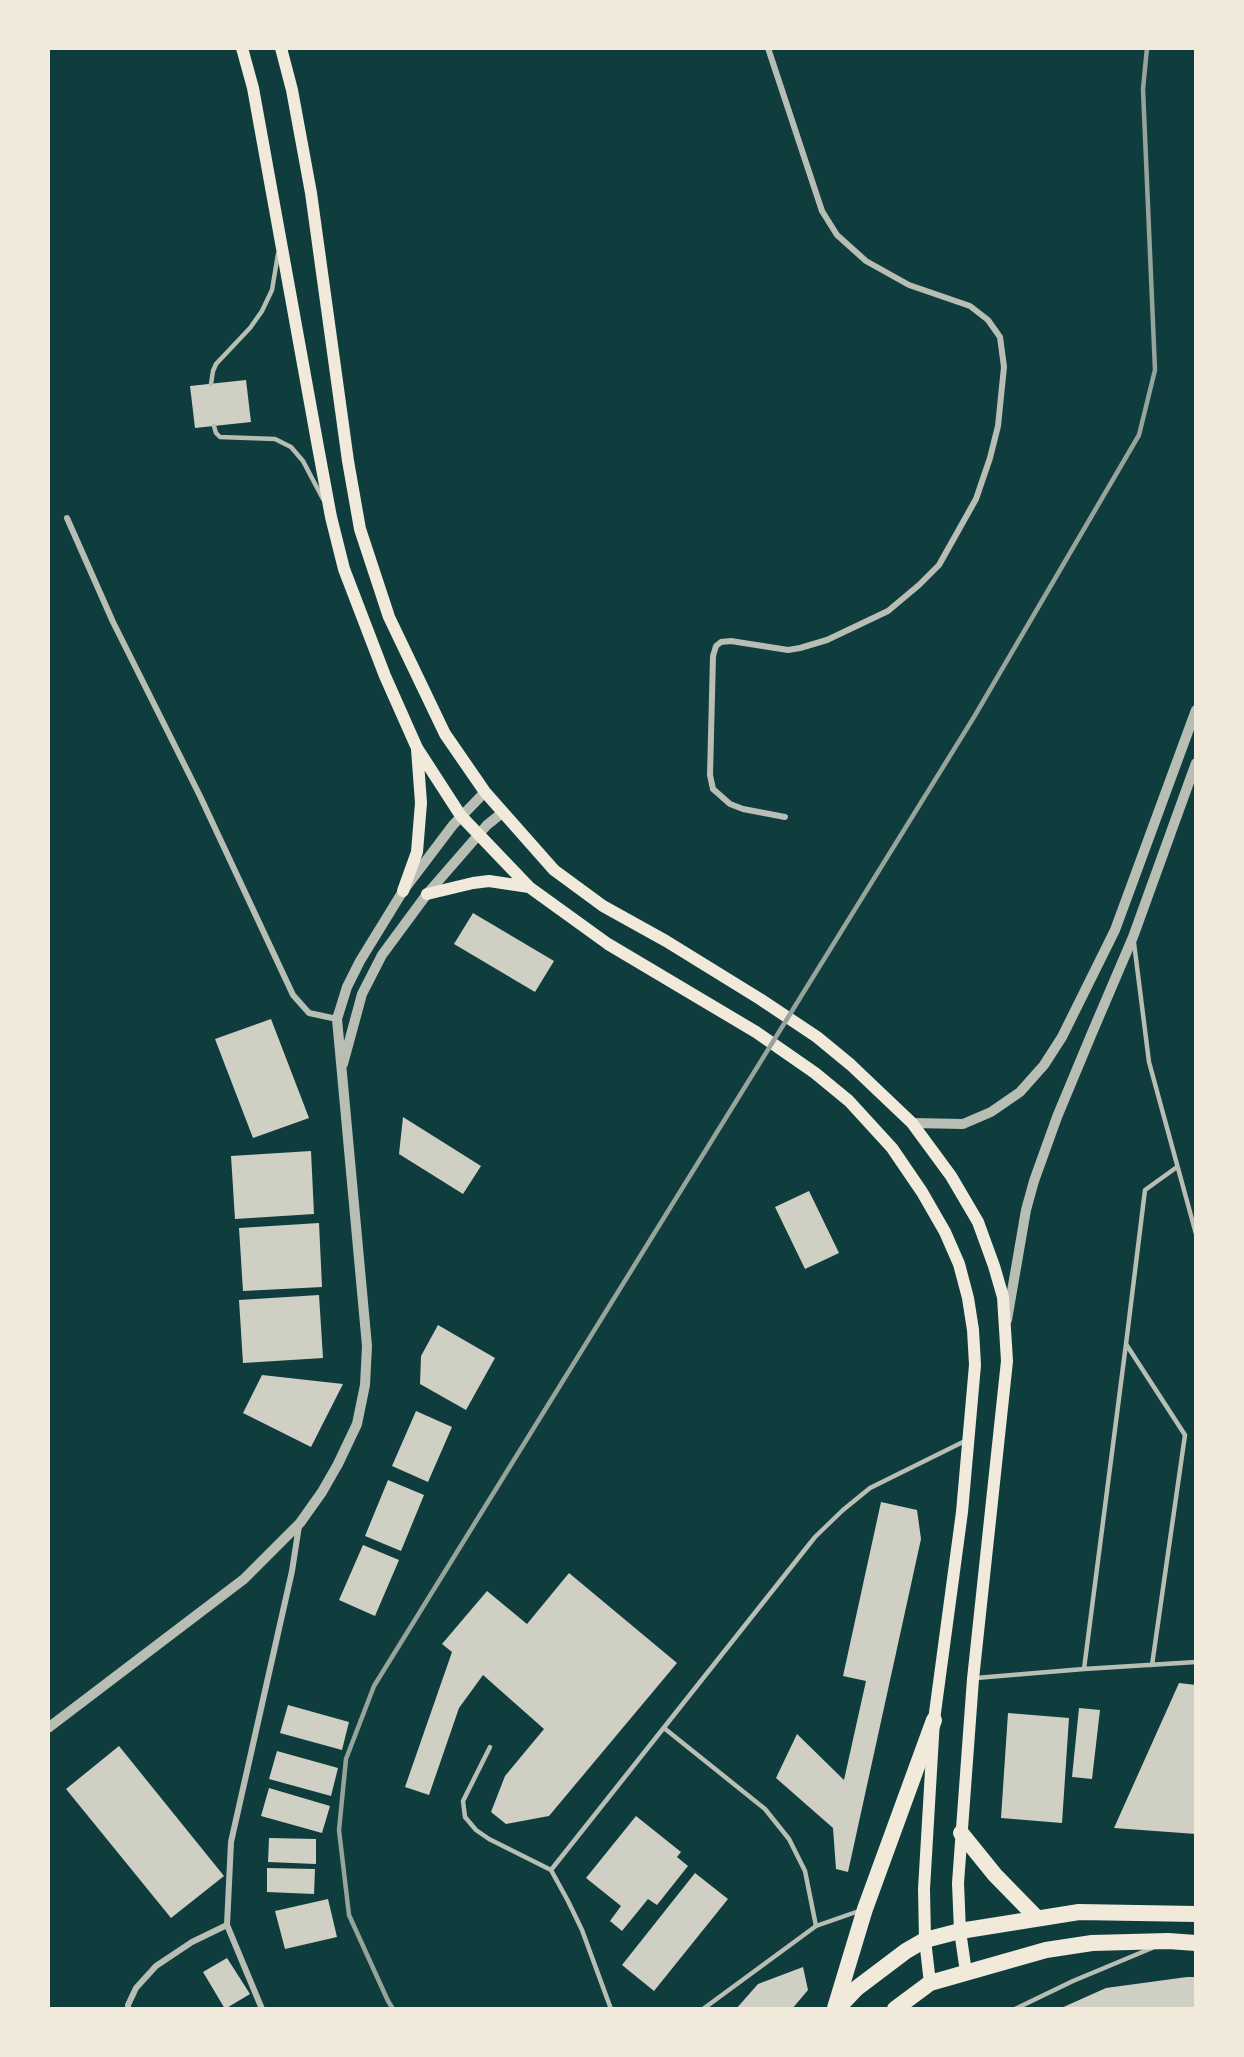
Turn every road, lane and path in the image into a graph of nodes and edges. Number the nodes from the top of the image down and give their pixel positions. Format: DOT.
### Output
graph roads {
  1 [pos="242,48"];
  2 [pos="281,48"];
  3 [pos="768,48"];
  4 [pos="280,236"];
  5 [pos="211,384"];
  6 [pos="214,426"];
  7 [pos="331,516"];
  8 [pos="67,518"];
  9 [pos="1196,710"];
  10 [pos="417,748"];
  11 [pos="1196,763"];
  12 [pos="485,792"];
  13 [pos="502,813"];
  14 [pos="461,816"];
  15 [pos="785,817"];
  16 [pos="478,836"];
  17 [pos="529,887"];
  18 [pos="403,891"];
  19 [pos="427,894"];
  20 [pos="1133,937"];
  21 [pos="337,1019"];
  22 [pos="340,1073"];
  23 [pos="912,1123"];
  24 [pos="1177,1167"];
  25 [pos="1196,1234"];
  26 [pos="1006,1329"];
  27 [pos="1126,1344"];
  28 [pos="967,1440"];
  29 [pos="300,1523"];
  30 [pos="1196,1662"];
  31 [pos="1152,1665"];
  32 [pos="1084,1669"];
  33 [pos="973,1679"];
  34 [pos="934,1720"];
  35 [pos="48,1728"];
  36 [pos="664,1728"];
  37 [pos="490,1747"];
  38 [pos="961,1833"];
  39 [pos="551,1870"];
  40 [pos="865,1909"];
  41 [pos="1196,1914"];
  42 [pos="1037,1918"];
  43 [pos="227,1925"];
  44 [pos="816,1926"];
  45 [pos="960,1931"];
  46 [pos="925,1940"];
  47 [pos="1168,1941"];
  48 [pos="1196,1943"];
  49 [pos="966,1972"];
  50 [pos="930,1983"];
  51 [pos="128,2009"];
  52 [pos="262,2009"];
  53 [pos="611,2009"];
  54 [pos="703,2009"];
  55 [pos="836,2009"];
  56 [pos="895,2009"];
  57 [pos="1015,2009"];
  1 -- 4 [label="main road"];
  2 -- 12 [label="main road"];
  3 -- 15 [label="street"];
  4 -- 5 [label="lane"];
  4 -- 7 [label="main road"];
  6 -- 7 [label="lane"];
  7 -- 10 [label="main road"];
  8 -- 21 [label="street"];
  9 -- 23 [label="street"];
  10 -- 14 [label="main road"];
  10 -- 18 [label="main road"];
  11 -- 20 [label="street"];
  12 -- 13 [label="main road"];
  12 -- 14 [label="street"];
  13 -- 16 [label="street"];
  13 -- 23 [label="main road"];
  14 -- 16 [label="main road"];
  14 -- 18 [label="street"];
  16 -- 17 [label="main road"];
  16 -- 19 [label="street"];
  17 -- 19 [label="main road"];
  17 -- 28 [label="main road"];
  18 -- 21 [label="street"];
  19 -- 22 [label="street"];
  20 -- 24 [label="lane"];
  20 -- 26 [label="street"];
  21 -- 22 [label="street"];
  22 -- 29 [label="street"];
  23 -- 26 [label="main road"];
  24 -- 25 [label="lane"];
  24 -- 27 [label="lane"];
  26 -- 33 [label="main road"];
  27 -- 31 [label="lane"];
  27 -- 32 [label="lane"];
  28 -- 34 [label="main road"];
  28 -- 36 [label="lane"];
  29 -- 35 [label="street"];
  29 -- 43 [label="street"];
  30 -- 31 [label="lane"];
  31 -- 32 [label="lane"];
  32 -- 33 [label="lane"];
  33 -- 38 [label="main road"];
  34 -- 40 [label="highway"];
  34 -- 46 [label="main road"];
  36 -- 39 [label="lane"];
  36 -- 44 [label="lane"];
  37 -- 39 [label="lane"];
  38 -- 42 [label="highway"];
  38 -- 45 [label="main road"];
  39 -- 53 [label="lane"];
  40 -- 44 [label="lane"];
  40 -- 55 [label="highway"];
  41 -- 42 [label="highway"];
  42 -- 45 [label="highway"];
  43 -- 51 [label="street"];
  43 -- 52 [label="street"];
  44 -- 54 [label="lane"];
  45 -- 46 [label="highway"];
  45 -- 49 [label="main road"];
  46 -- 50 [label="main road"];
  46 -- 55 [label="highway"];
  47 -- 48 [label="highway"];
  47 -- 49 [label="highway"];
  47 -- 57 [label="lane"];
  49 -- 50 [label="highway"];
  50 -- 56 [label="highway"];
}
